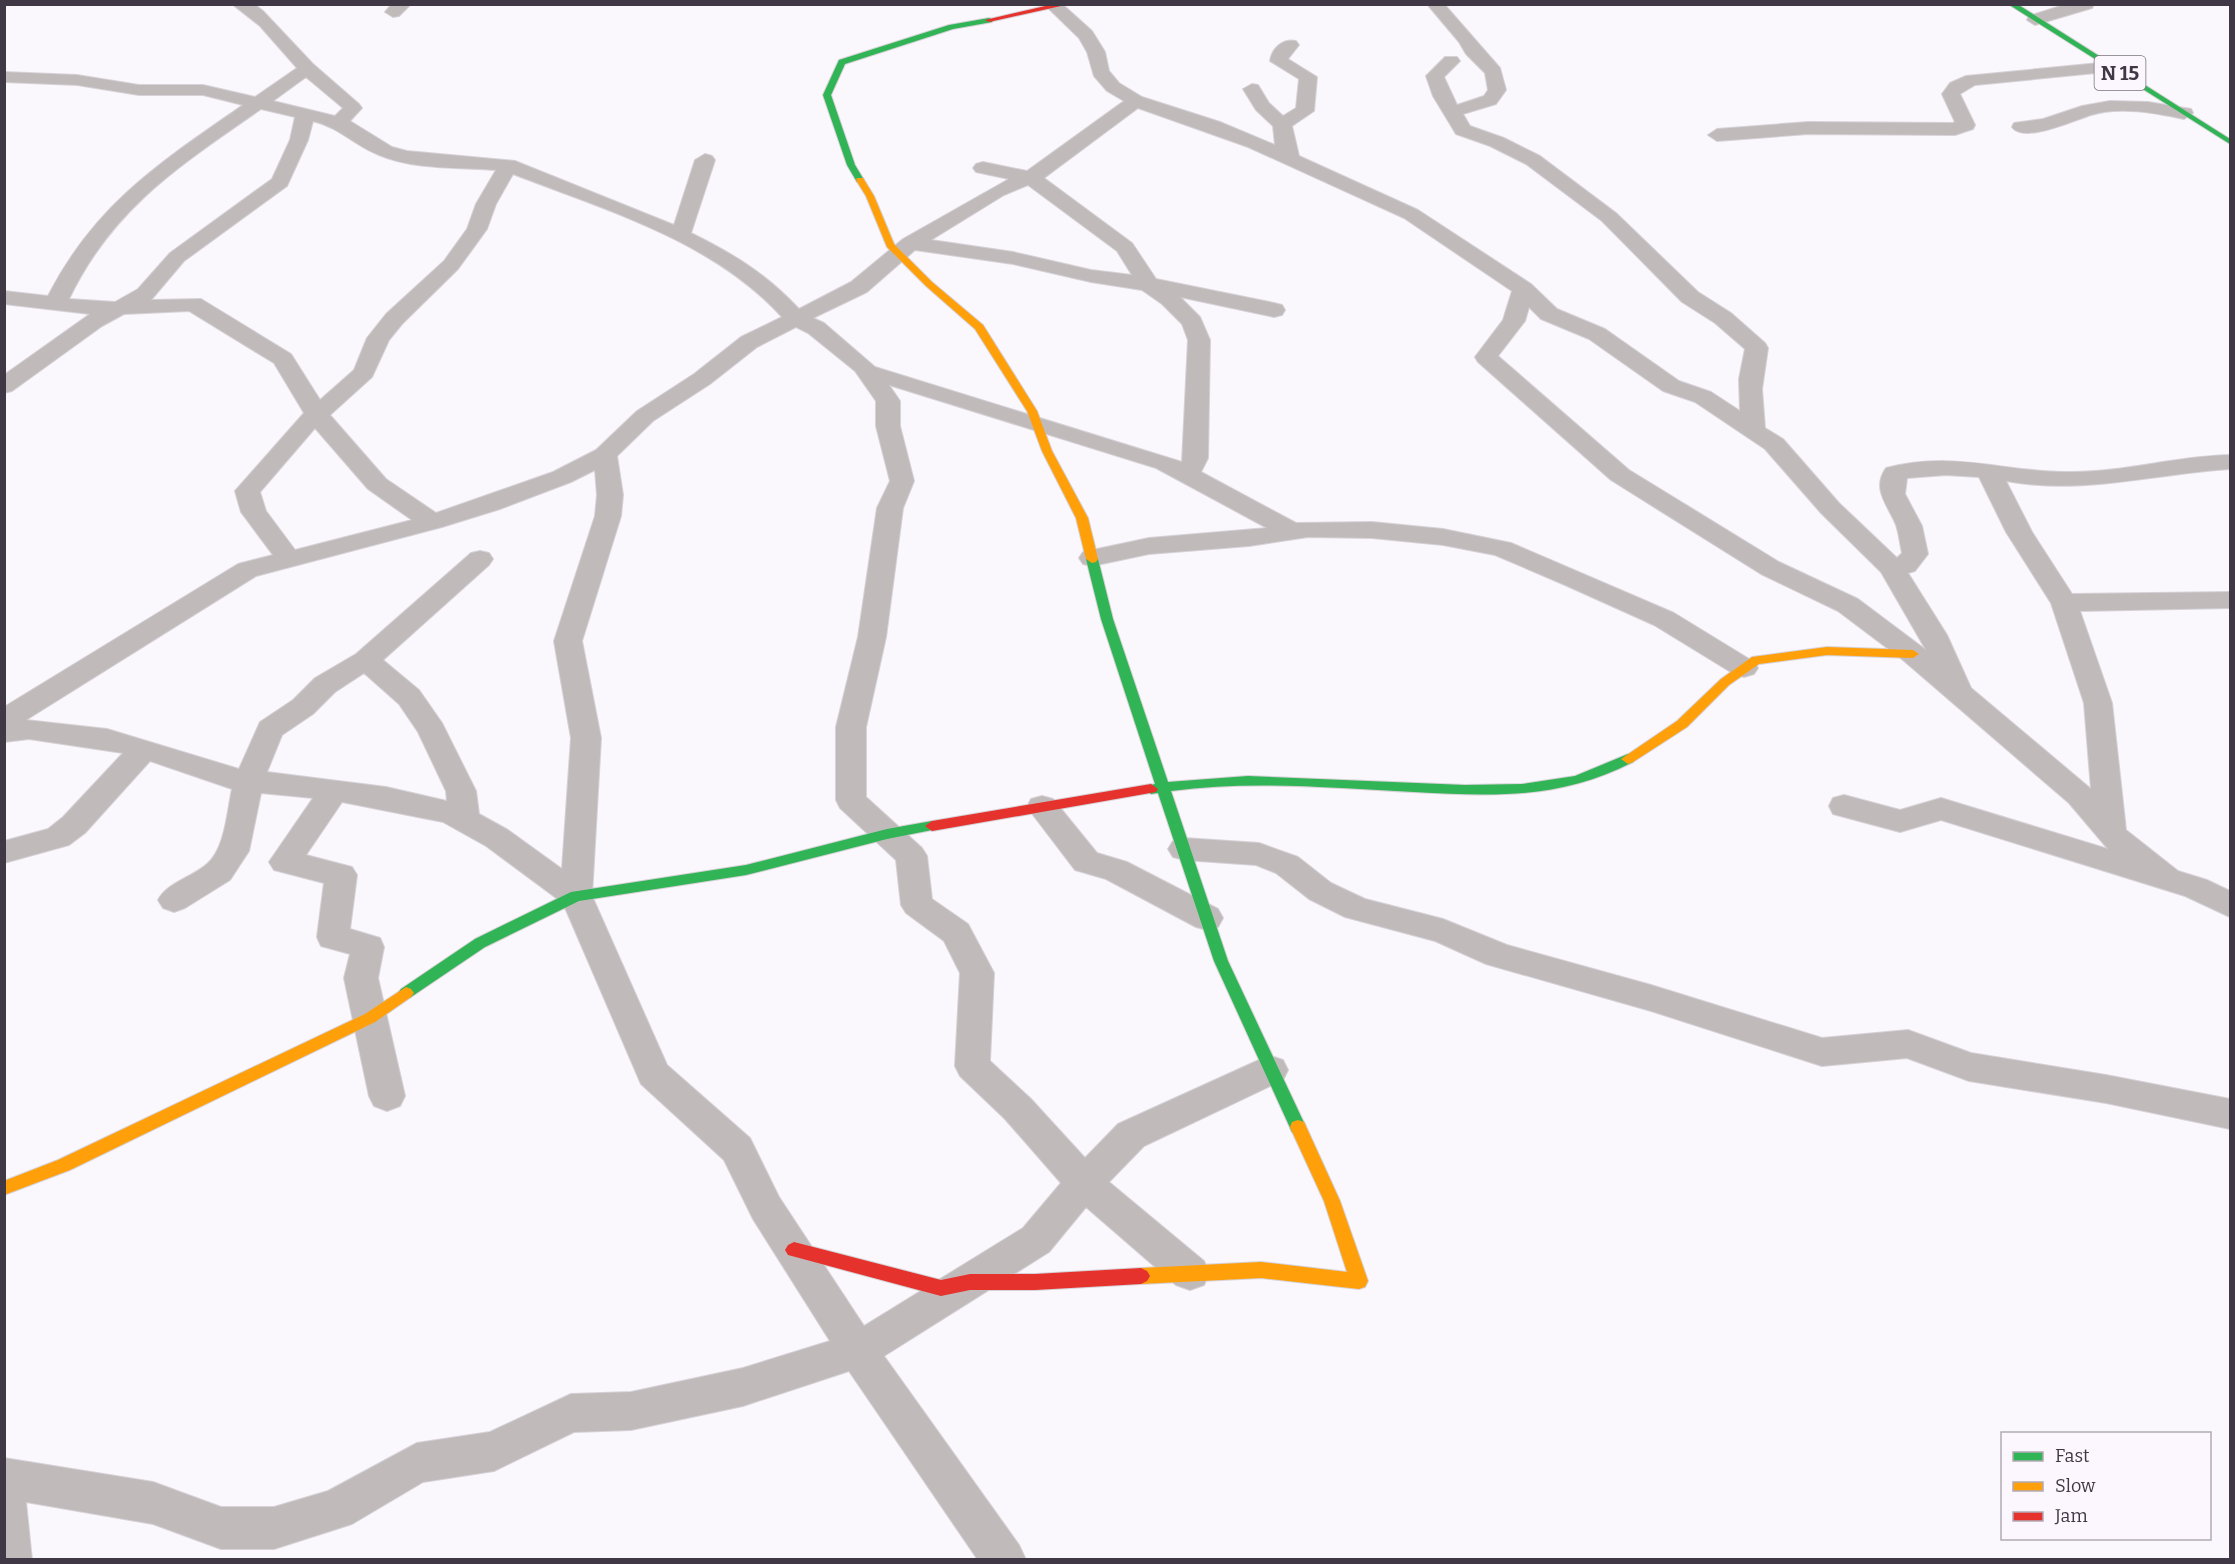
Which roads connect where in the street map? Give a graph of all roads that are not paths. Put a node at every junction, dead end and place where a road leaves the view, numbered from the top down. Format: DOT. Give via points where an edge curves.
graph roads {
  1 [pos="240,4"];
  2 [pos="1435,4"];
  3 [pos="2011,4"];
  4 [pos="2086,4"];
  5 [pos="1058,6"];
  6 [pos="2035,20"];
  7 [pos="1290,45"];
  8 [pos="1451,60"];
  9 [pos="2110,67"];
  10 [pos="308,68"];
  11 [pos="4,76"];
  12 [pos="1252,89"];
  13 [pos="1136,101"];
  14 [pos="257,103"];
  15 [pos="1455,111"];
  16 [pos="2184,113"];
  17 [pos="305,114"];
  18 [pos="339,122"];
  19 [pos="1282,123"];
  20 [pos="2021,127"];
  21 [pos="1717,135"];
  22 [pos="2230,142"];
  23 [pos="705,160"];
  24 [pos="1291,160"];
  25 [pos="508,165"];
  26 [pos="983,168"];
  27 [pos="1030,177"];
  28 [pos="681,234"];
  29 [pos="903,248"];
  30 [pos="1148,284"];
  31 [pos="1522,290"];
  32 [pos="4,297"];
  33 [pos="55,304"];
  34 [pos="122,308"];
  35 [pos="1274,310"];
  36 [pos="795,318"];
  37 [pos="869,372"];
  38 [pos="4,386"];
  39 [pos="317,415"];
  40 [pos="1037,424"];
  41 [pos="1754,431"];
  42 [pos="604,455"];
  43 [pos="2230,462"];
  44 [pos="1989,471"];
  45 [pos="1188,474"];
  46 [pos="433,522"];
  47 [pos="1292,531"];
  48 [pos="1092,558"];
  49 [pos="289,559"];
  50 [pos="480,559"];
  51 [pos="1891,567"];
  52 [pos="2230,600"];
  53 [pos="2064,603"];
  54 [pos="1913,654"];
  55 [pos="366,660"];
  56 [pos="1744,668"];
  57 [pos="1959,693"];
  58 [pos="4,720"];
  59 [pos="4,732"];
  60 [pos="144,749"];
  61 [pos="249,781"];
  62 [pos="1164,786"];
  63 [pos="333,790"];
  64 [pos="1844,806"];
  65 [pos="1042,807"];
  66 [pos="464,819"];
  67 [pos="887,834"];
  68 [pos="2111,835"];
  69 [pos="1184,849"];
  70 [pos="4,852"];
  71 [pos="2166,879"];
  72 [pos="576,896"];
  73 [pos="174,900"];
  74 [pos="2230,905"];
  75 [pos="1207,918"];
  76 [pos="370,1018"];
  77 [pos="1270,1070"];
  78 [pos="387,1096"];
  79 [pos="2230,1114"];
  80 [pos="1084,1183"];
  81 [pos="4,1188"];
  82 [pos="794,1250"];
  83 [pos="1190,1273"];
  84 [pos="970,1282"];
  85 [pos="858,1350"];
  86 [pos="4,1479"];
  87 [pos="4,1488"];
  88 [pos="10,1560"];
  89 [pos="1004,1560"];
  1 -- 10 [label="street" via="262,18"];
  2 -- 15 [label="street" via="1494,72 1497,90 1490,100"];
  3 -- 6 [label="street, N 15"];
  4 -- 6 [label="street"];
  5 -- 13 [label="street" via="1086,35 1096,52 1100,72 1113,87"];
  5 -- 29 [label="street" via="952,27 842,62 827,95 851,165 870,196 890,245"];
  6 -- 9 [label="street, N 15"];
  7 -- 19 [label="street" via="1280,53 1279,60 1308,77 1307,100 1305,111"];
  8 -- 15 [label="street" via="1435,76 1436,88"];
  9 -- 16 [label="street, N 15"];
  9 -- 21 [label="street" via="1972,80 1956,87 1951,94 1966,125 1955,129 1808,128"];
  10 -- 14 [label="street"];
  10 -- 18 [label="street" via="353,108"];
  11 -- 14 [label="street" via="76,80 139,90 203,90"];
  12 -- 19 [label="street" via="1262,106"];
  13 -- 24 [label="street" via="1213,126"];
  13 -- 27 [label="street"];
  14 -- 17 [label="street"];
  14 -- 33 [label="street" via="159,172 122,207 97,233"];
  15 -- 41 [label="street" via="1463,130 1533,160 1609,217 1690,297 1723,318 1757,348 1749,398"];
  16 -- 20 [label="street" via="2156,107 2090,109 2036,127"];
  16 -- 22 [label="street, N 15"];
  17 -- 18 [label="street"];
  17 -- 34 [label="street" via="299,140 280,182 184,251 146,294"];
  18 -- 25 [label="street" via="385,151 406,157"];
  19 -- 24 [label="street"];
  23 -- 28 [label="street"];
  24 -- 31 [label="street" via="1411,214"];
  25 -- 28 [label="street"];
  25 -- 39 [label="street" via="477,229 451,265 394,319 378,338 364,372"];
  26 -- 27 [label="street"];
  27 -- 29 [label="street" via="997,191"];
  27 -- 30 [label="street" via="1125,247"];
  28 -- 36 [label="street" via="734,263 773,294"];
  29 -- 30 [label="street" via="1013,258"];
  29 -- 36 [label="street" via="859,287"];
  29 -- 40 [label="street" via="929,284 979,327"];
  30 -- 35 [label="street"];
  30 -- 45 [label="street" via="1170,299 1192,322 1199,340 1196,458"];
  31 -- 41 [label="street" via="1549,315 1597,334 1671,386 1703,397"];
  31 -- 54 [label="street" via="1514,321 1485,357 1620,475 1770,568 1848,605"];
  32 -- 33 [label="street"];
  33 -- 34 [label="street"];
  34 -- 38 [label="street" via="94,321"];
  34 -- 39 [label="street" via="193,304 283,359"];
  36 -- 37 [label="street" via="816,328"];
  36 -- 42 [label="street" via="749,342 645,416"];
  37 -- 40 [label="street"];
  37 -- 67 [label="street" via="888,401 888,426 902,481 890,508 872,637 851,727 851,800"];
  39 -- 46 [label="street" via="377,484"];
  39 -- 49 [label="street" via="247,490 255,512"];
  40 -- 45 [label="street" via="1165,462"];
  40 -- 48 [label="street" via="1082,518"];
  41 -- 51 [label="street" via="1773,444 1830,508"];
  42 -- 46 [label="street" via="562,477"];
  42 -- 72 [label="street" via="610,495 608,516 568,641 585,738"];
  43 -- 44 [label="street" via="2116,477 2054,480"];
  44 -- 51 [label="street" via="1920,468 1895,473 1892,494 1909,526 1915,554 1906,565"];
  44 -- 53 [label="street" via="2019,532"];
  45 -- 47 [label="street"];
  46 -- 49 [label="street"];
  47 -- 48 [label="street" via="1149,546"];
  47 -- 56 [label="street" via="1372,530 1443,537 1502,549 1664,619"];
  48 -- 62 [label="street" via="1126,678"];
  49 -- 58 [label="street" via="247,570"];
  50 -- 55 [label="street"];
  51 -- 57 [label="street" via="1933,635"];
  52 -- 53 [label="street"];
  53 -- 68 [label="street" via="2098,703"];
  54 -- 56 [label="street" via="1827,651 1755,660"];
  54 -- 57 [label="street"];
  55 -- 61 [label="street" via="325,685 303,708 270,729"];
  55 -- 66 [label="street" via="409,697 432,730 461,791"];
  56 -- 62 [label="street" via="1682,724 1608,771 1567,782 1510,791 1252,781"];
  57 -- 68 [label="street" via="2080,796"];
  59 -- 60 [label="street" via="29,729 96,737"];
  60 -- 61 [label="street" via="231,780"];
  60 -- 70 [label="street" via="74,825 58,837"];
  61 -- 63 [label="street"];
  61 -- 73 [label="street" via="233,851 219,872"];
  62 -- 65 [label="street"];
  62 -- 69 [label="street"];
  63 -- 66 [label="street" via="452,813"];
  63 -- 76 [label="street" via="285,862 341,875 333,937 368,947 361,978"];
  64 -- 71 [label="street" via="1900,821 1941,809"];
  65 -- 67 [label="street"];
  65 -- 75 [label="street" via="1086,862 1116,870"];
  66 -- 72 [label="street" via="497,838"];
  67 -- 72 [label="street" via="746,870"];
  67 -- 80 [label="street" via="911,856 917,905 956,933 977,973 972,1066 1018,1109"];
  68 -- 71 [label="street"];
  69 -- 75 [label="street"];
  69 -- 79 [label="street" via="1259,854 1287,865 1320,891 1356,909 1443,931 1498,955 1822,1052 1908,1044 1969,1067"];
  71 -- 74 [label="street"];
  72 -- 76 [label="street" via="480,943"];
  72 -- 82 [label="street" via="653,1074 737,1149 766,1208"];
  75 -- 77 [label="street" via="1221,961"];
  76 -- 78 [label="street"];
  76 -- 81 [label="street" via="64,1165"];
  77 -- 80 [label="street" via="1131,1135"];
  77 -- 83 [label="street" via="1332,1201 1359,1281 1261,1270"];
  80 -- 83 [label="street"];
  80 -- 84 [label="street" via="1036,1240"];
  82 -- 84 [label="street" via="941,1288"];
  82 -- 85 [label="street"];
  83 -- 84 [label="street"];
  84 -- 85 [label="street"];
  85 -- 86 [label="street" via="743,1388 631,1411 572,1413 494,1451 417,1463 337,1509 274,1528 221,1528 153,1503"];
  85 -- 89 [label="street"];
  87 -- 88 [label="street"];
}
